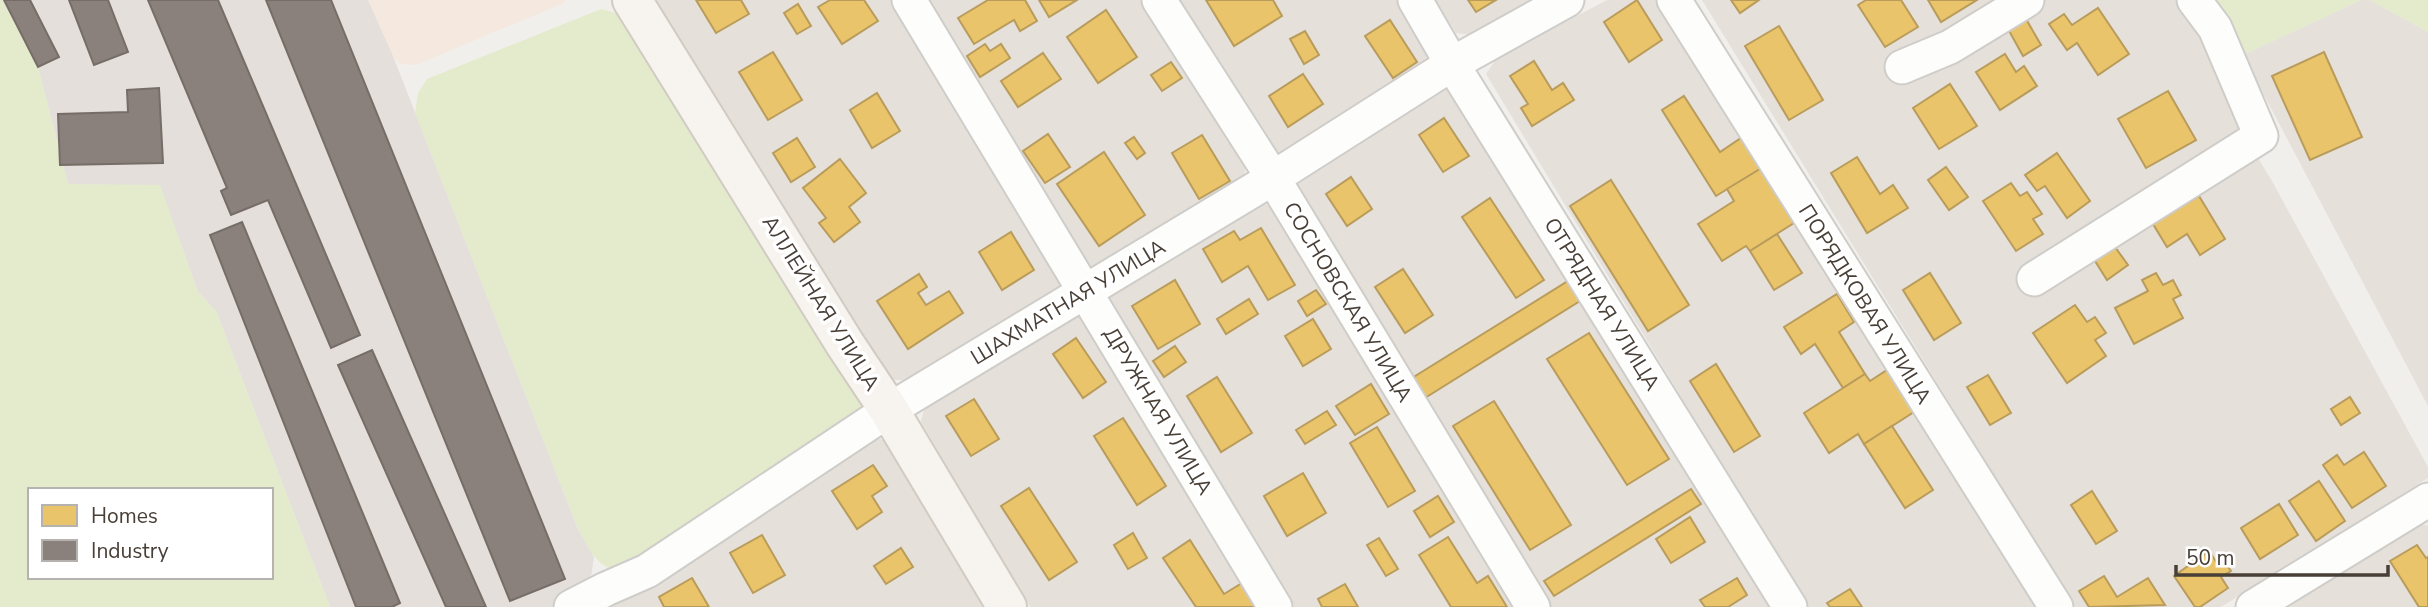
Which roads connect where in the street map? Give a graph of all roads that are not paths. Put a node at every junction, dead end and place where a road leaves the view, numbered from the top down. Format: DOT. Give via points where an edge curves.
graph roads {
  1 [pos="632,0"];
  2 [pos="909,0"];
  3 [pos="1159,0"];
  4 [pos="1415,0"];
  5 [pos="1567,0"];
  6 [pos="1675,0"];
  7 [pos="2027,0"];
  8 [pos="2194,0"];
  9 [pos="1452,64"];
  10 [pos="1902,67"];
  11 [pos="1273,178"];
  12 [pos="2034,279"];
  13 [pos="1086,291"];
  14 [pos="889,410"];
  15 [pos="2428,500"];
  16 [pos="571,607"];
  17 [pos="1007,607"];
  18 [pos="1275,607"];
  19 [pos="1533,607"];
  20 [pos="1790,607"];
  21 [pos="2056,607"];
  22 [pos="2253,607"];
  1 -- 14 [label="street, АЛЛЕЙНАЯ УЛИЦА"];
  2 -- 13 [label="street, ДРУЖНАЯ УЛИЦА"];
  3 -- 11 [label="street, СОСНОВСКАЯ УЛИЦА"];
  4 -- 9 [label="street, ОТРЯДНАЯ УЛИЦА"];
  5 -- 9 [label="street, ШАХМАТНАЯ УЛИЦА"];
  6 -- 21 [label="street, ПОРЯДКОВАЯ УЛИЦА"];
  7 -- 10 [label="street" via="1950,47"];
  8 -- 12 [label="street" via="2215,28 2261,136"];
  9 -- 11 [label="street, ШАХМАТНАЯ УЛИЦА"];
  9 -- 20 [label="street, ОТРЯДНАЯ УЛИЦА"];
  11 -- 13 [label="street, ШАХМАТНАЯ УЛИЦА"];
  11 -- 19 [label="street, СОСНОВСКАЯ УЛИЦА"];
  13 -- 14 [label="street, ШАХМАТНАЯ УЛИЦА"];
  13 -- 18 [label="street, ДРУЖНАЯ УЛИЦА"];
  14 -- 16 [label="street, ШАХМАТНАЯ УЛИЦА" via="647,571"];
  14 -- 17 [label="street, АЛЛЕЙНАЯ УЛИЦА"];
  15 -- 22 [label="street"];
}
